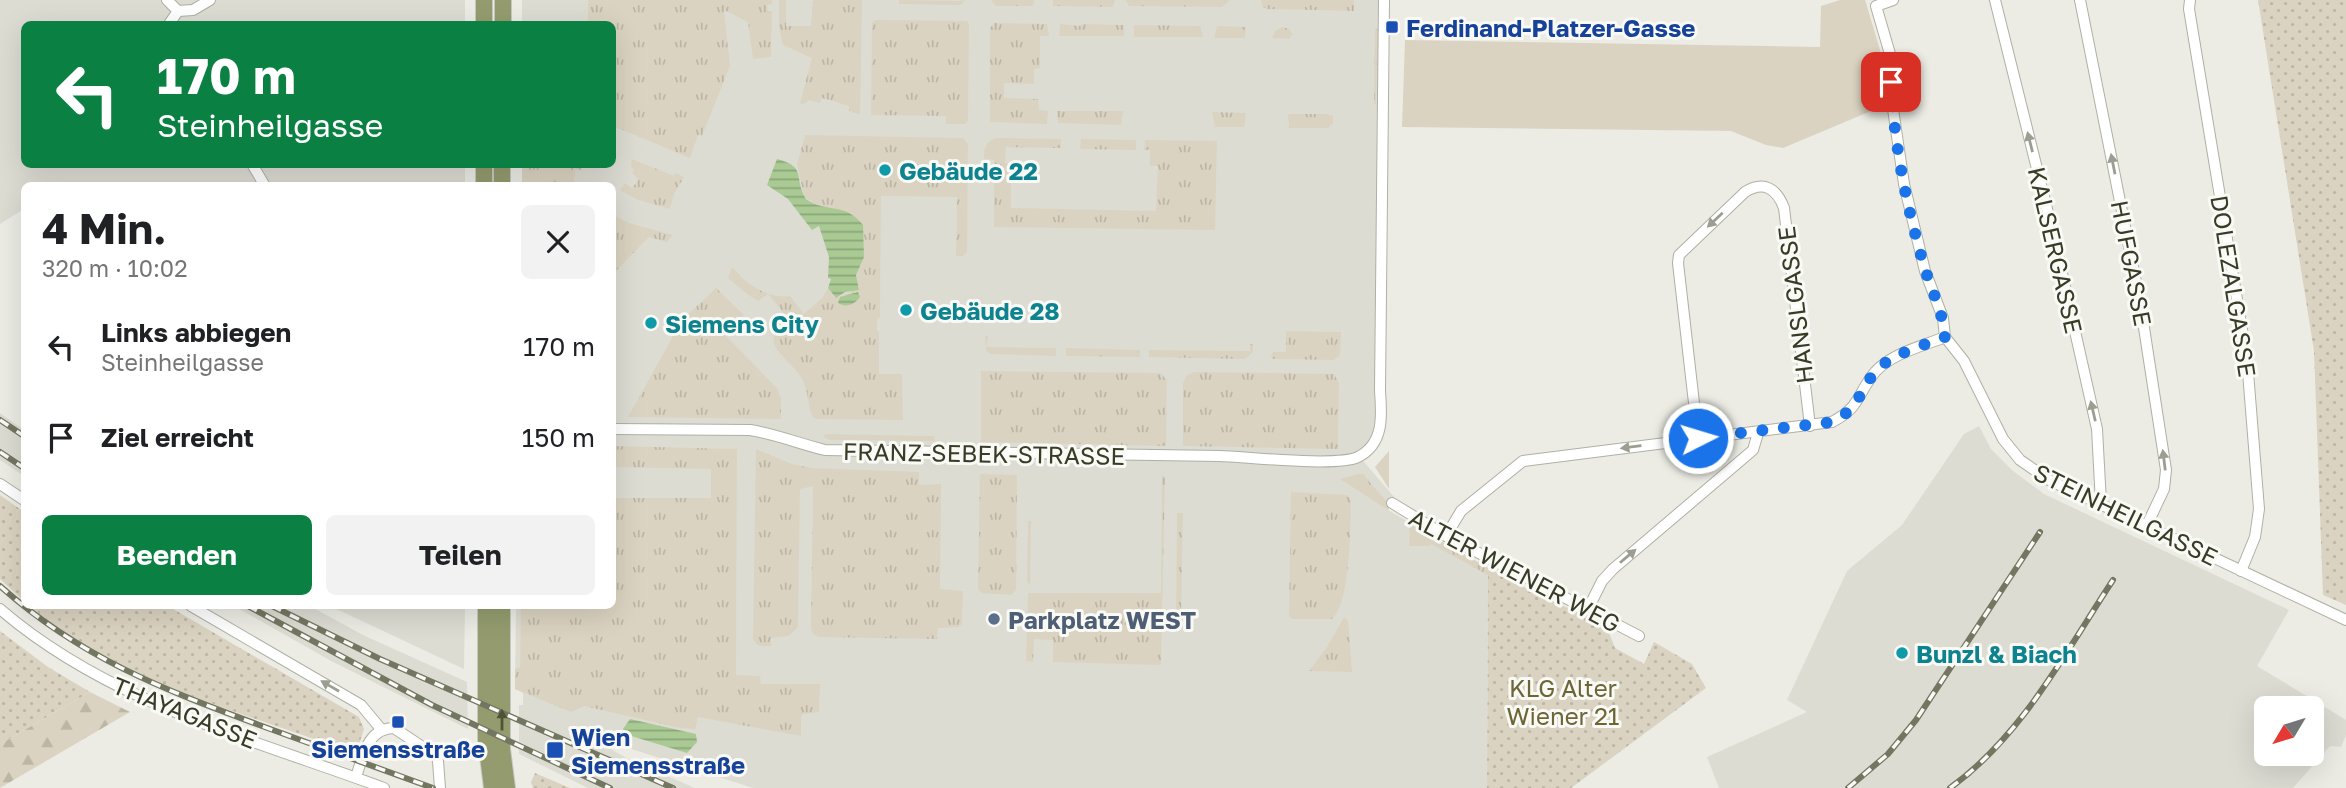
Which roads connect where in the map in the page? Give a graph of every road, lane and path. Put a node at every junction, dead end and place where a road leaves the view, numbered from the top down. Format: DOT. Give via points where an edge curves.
graph roads {
  1 [pos="167,0"];
  2 [pos="210,0"];
  3 [pos="484,0"];
  4 [pos="503,0"];
  5 [pos="1384,0"];
  6 [pos="1893,0"];
  7 [pos="1995,0"];
  8 [pos="2080,0"];
  9 [pos="2190,0"];
  10 [pos="178,10"];
  11 [pos="171,21"];
  12 [pos="484,21"];
  13 [pos="503,21"];
  14 [pos="1945,337"];
  15 [pos="1810,426"];
  16 [pos="616,429"];
  17 [pos="1758,433"];
  18 [pos="1698,438"];
  19 [pos="0,484"];
  20 [pos="21,498"];
  21 [pos="1392,503"];
  22 [pos="2101,503"];
  23 [pos="2147,524"];
  24 [pos="1446,536"];
  25 [pos="2241,571"];
  26 [pos="0,609"];
  27 [pos="196,609"];
  28 [pos="486,609"];
  29 [pos="502,609"];
  30 [pos="1588,610"];
  31 [pos="2346,620"];
  32 [pos="1639,636"];
  33 [pos="381,729"];
  34 [pos="356,777"];
  35 [pos="384,788"];
  36 [pos="440,788"];
  37 [pos="492,788"];
  38 [pos="508,788"];
  1 -- 10 [label="street"];
  2 -- 10 [label="street" via="193,10"];
  3 -- 12 [label="main road"];
  4 -- 13 [label="main road"];
  5 -- 16 [label="street, FRANZ-SEBEK-STRASSE" via="1382,415 1374,443 1359,456 1339,461 825,450 750,430"];
  6 -- 14 [label="street, STEINHEILGASSE" via="1876,6 1890,54 1904,184"];
  22 -- 7 [label="street, KALSERGASSE, one-way" via="2097,429"];
  23 -- 8 [label="street, HUFGASSE, one-way" via="2164,489 2166,470 2140,302"];
  9 -- 25 [label="street, DOLEZALGASSE" via="2247,360 2259,509 2255,537"];
  10 -- 11 [label="street"];
  14 -- 15 [label="street" via="1891,359 1876,371 1847,415"];
  14 -- 22 [label="street, STEINHEILGASSE" via="1964,361 2003,439 2020,460 2049,480"];
  15 -- 17 [label="street"];
  15 -- 18 [label="street, HANSLGASSE, one-way" via="1784,208 1771,188 1754,187 1679,255"];
  17 -- 18 [label="street"];
  30 -- 17 [label="street, one-way" via="1613,569 1754,450"];
  18 -- 24 [label="street, one-way" via="1523,461 1461,511"];
  19 -- 20 [label="street"];
  21 -- 24 [label="street, ALTER WIENER WEG"];
  22 -- 23 [label="street, STEINHEILGASSE"];
  23 -- 25 [label="street, STEINHEILGASSE"];
  24 -- 30 [label="street, ALTER WIENER WEG"];
  25 -- 31 [label="street, STEINHEILGASSE"];
  26 -- 34 [label="street, THAYAGASSE" via="110,684"];
  33 -- 27 [label="street, one-way" via="361,705"];
  28 -- 37 [label="main road" via="486,740"];
  38 -- 29 [label="main road, one-way" via="502,749"];
  30 -- 32 [label="street, ALTER WIENER WEG"];
  33 -- 34 [label="street" via="369,741"];
  33 -- 36 [label="street" via="394,728 431,751 438,761"];
  34 -- 35 [label="street, THAYAGASSE"];
}
